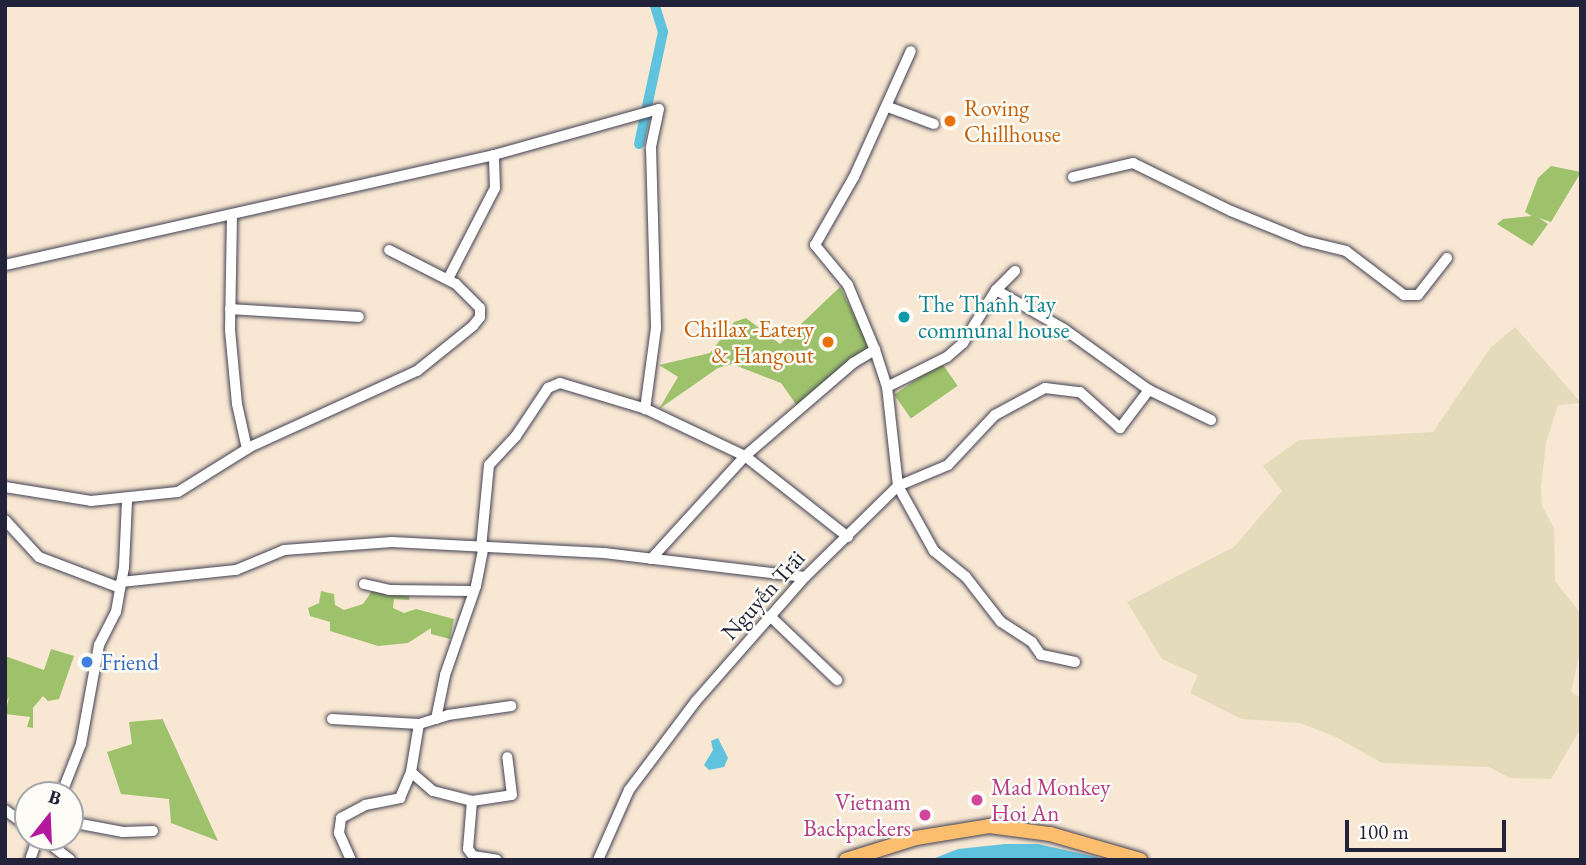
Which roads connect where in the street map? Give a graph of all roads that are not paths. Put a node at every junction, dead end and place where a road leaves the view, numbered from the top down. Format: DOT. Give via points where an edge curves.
graph roads {
  1 [pos="911,51"];
  2 [pos="888,107"];
  3 [pos="934,124"];
  4 [pos="494,155"];
  5 [pos="1073,177"];
  6 [pos="232,215"];
  7 [pos="389,250"];
  8 [pos="1447,258"];
  9 [pos="5,265"];
  10 [pos="1015,271"];
  11 [pos="448,279"];
  12 [pos="996,290"];
  13 [pos="230,309"];
  14 [pos="359,317"];
  15 [pos="875,350"];
  16 [pos="887,387"];
  17 [pos="1149,390"];
  18 [pos="645,409"];
  19 [pos="1211,420"];
  20 [pos="247,449"];
  21 [pos="745,456"];
  22 [pos="898,486"];
  23 [pos="5,487"];
  24 [pos="127,500"];
  25 [pos="5,520"];
  26 [pos="848,537"];
  27 [pos="482,548"];
  28 [pos="651,558"];
  29 [pos="805,577"];
  30 [pos="364,583"];
  31 [pos="121,585"];
  32 [pos="472,591"];
  33 [pos="771,616"];
  34 [pos="1075,662"];
  35 [pos="837,680"];
  36 [pos="511,706"];
  37 [pos="332,719"];
  38 [pos="436,719"];
  39 [pos="419,724"];
  40 [pos="507,757"];
  41 [pos="411,772"];
  42 [pos="66,781"];
  43 [pos="472,801"];
  44 [pos="84,825"];
  45 [pos="153,831"];
  46 [pos="351,860"];
  47 [pos="497,860"];
  48 [pos="598,860"];
  49 [pos="846,860"];
  50 [pos="1140,860"];
  1 -- 2 [label="street"];
  2 -- 3 [label="street"];
  2 -- 15 [label="street" via="815,245 848,285"];
  4 -- 6 [label="street"];
  4 -- 11 [label="street" via="495,188"];
  4 -- 18 [label="street" via="659,110 651,148 656,328"];
  5 -- 8 [label="street" via="1133,163 1231,211 1305,241 1346,251 1404,295 1418,295"];
  6 -- 9 [label="street"];
  6 -- 13 [label="street"];
  7 -- 11 [label="street"];
  10 -- 12 [label="street"];
  11 -- 20 [label="street" via="478,301 480,317 445,350 379,391"];
  12 -- 16 [label="street" via="963,343 947,357"];
  12 -- 17 [label="street" via="1064,329"];
  13 -- 14 [label="street"];
  13 -- 20 [label="street" via="237,404"];
  15 -- 16 [label="street"];
  15 -- 21 [label="street" via="853,363"];
  16 -- 22 [label="street"];
  17 -- 19 [label="street"];
  17 -- 22 [label="street" via="1120,428 1069,388 1030,394 995,415 948,465"];
  18 -- 21 [label="street"];
  18 -- 27 [label="street" via="579,385 560,383 548,388 516,436 489,465"];
  20 -- 24 [label="street" via="191,487"];
  21 -- 26 [label="street"];
  21 -- 28 [label="street"];
  22 -- 26 [label="street, Nguyễn Trãi"];
  22 -- 34 [label="street" via="934,551 966,577 1001,622 1032,642 1041,655"];
  23 -- 24 [label="street" via="58,499"];
  24 -- 31 [label="street"];
  25 -- 31 [label="street" via="39,557"];
  26 -- 29 [label="street, Nguyễn Trãi"];
  27 -- 28 [label="street"];
  27 -- 31 [label="street" via="392,542 284,550 236,570"];
  27 -- 32 [label="street"];
  28 -- 29 [label="street"];
  29 -- 33 [label="street, Nguyễn Trãi"];
  30 -- 32 [label="street" via="389,590"];
  31 -- 42 [label="street" via="116,612 99,645 81,744"];
  32 -- 38 [label="street"];
  33 -- 35 [label="street"];
  33 -- 48 [label="street, Nguyễn Trãi" via="696,701 629,790"];
  36 -- 38 [label="street"];
  37 -- 39 [label="street"];
  38 -- 39 [label="street"];
  39 -- 41 [label="street"];
  40 -- 43 [label="street" via="512,795"];
  41 -- 43 [label="street" via="433,791"];
  41 -- 46 [label="street" via="400,798 365,805 341,818 339,833"];
  43 -- 47 [label="street" via="468,849 473,856"];
  44 -- 45 [label="street" via="123,832"];
  49 -- 50 [label="main road" via="916,838 989,826 1050,834"];
}
